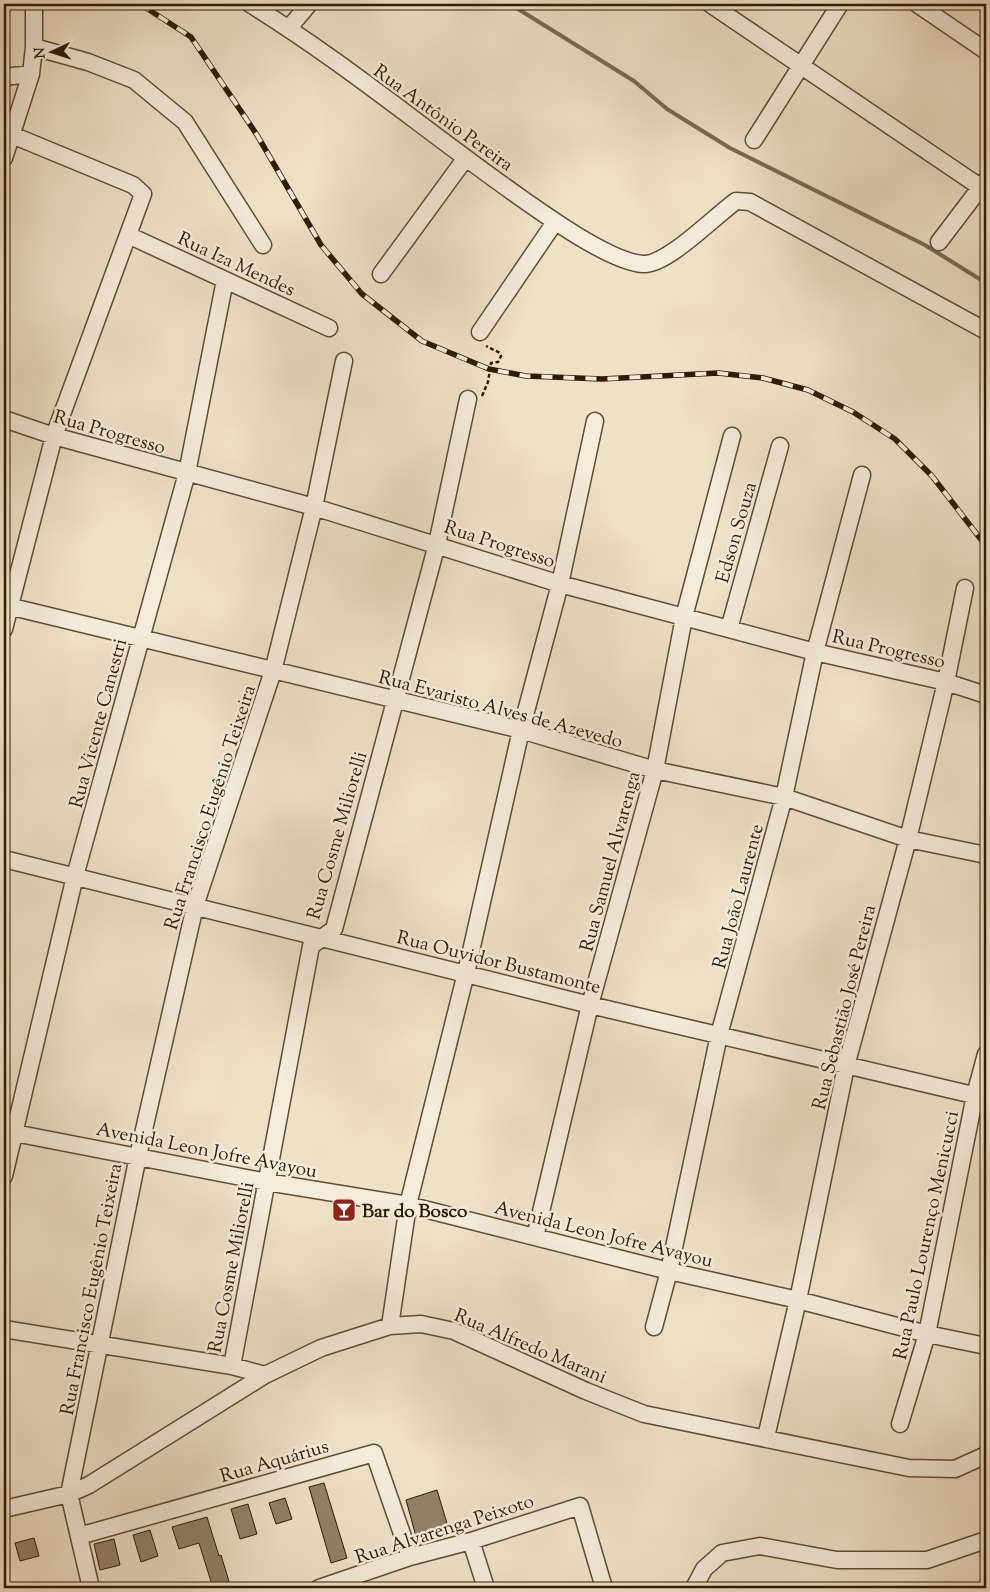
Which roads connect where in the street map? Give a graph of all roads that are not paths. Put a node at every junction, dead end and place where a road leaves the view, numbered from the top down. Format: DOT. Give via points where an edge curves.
graph roads {
  1 [pos="34,4"];
  2 [pos="250,4"];
  3 [pos="309,4"];
  4 [pos="710,4"];
  5 [pos="840,4"];
  6 [pos="917,4"];
  7 [pos="289,28"];
  8 [pos="34,47"];
  9 [pos="986,51"];
  10 [pos="801,66"];
  11 [pos="31,74"];
  12 [pos="4,77"];
  13 [pos="12,135"];
  14 [pos="754,140"];
  15 [pos="4,158"];
  16 [pos="465,159"];
  17 [pos="985,186"];
  18 [pos="555,222"];
  19 [pos="128,235"];
  20 [pos="939,242"];
  21 [pos="263,245"];
  22 [pos="381,274"];
  23 [pos="225,280"];
  24 [pos="329,328"];
  25 [pos="986,331"];
  26 [pos="480,332"];
  27 [pos="344,361"];
  28 [pos="467,406"];
  29 [pos="4,419"];
  30 [pos="595,421"];
  31 [pos="54,436"];
  32 [pos="732,436"];
  33 [pos="780,446"];
  34 [pos="187,473"];
  35 [pos="862,475"];
  36 [pos="314,507"];
  37 [pos="437,544"];
  38 [pos="560,584"];
  39 [pos="965,588"];
  40 [pos="7,605"];
  41 [pos="684,617"];
  42 [pos="4,629"];
  43 [pos="729,629"];
  44 [pos="141,639"];
  45 [pos="815,652"];
  46 [pos="273,671"];
  47 [pos="946,682"];
  48 [pos="986,694"];
  49 [pos="394,701"];
  50 [pos="521,730"];
  51 [pos="655,770"];
  52 [pos="784,797"];
  53 [pos="908,839"];
  54 [pos="986,855"];
  55 [pos="4,859"];
  56 [pos="75,876"];
  57 [pos="195,906"];
  58 [pos="321,938"];
  59 [pos="466,973"];
  60 [pos="590,1005"];
  61 [pos="719,1035"];
  62 [pos="986,1054"];
  63 [pos="846,1066"];
  64 [pos="981,1096"];
  65 [pos="8,1132"];
  66 [pos="138,1156"];
  67 [pos="4,1176"];
  68 [pos="267,1182"];
  69 [pos="408,1205"];
  70 [pos="535,1237"];
  71 [pos="669,1271"];
  72 [pos="798,1300"];
  73 [pos="390,1326"];
  74 [pos="654,1327"];
  75 [pos="4,1329"];
  76 [pos="928,1334"];
  77 [pos="100,1343"];
  78 [pos="986,1346"];
  79 [pos="232,1366"];
  80 [pos="265,1375"];
  81 [pos="900,1424"];
  82 [pos="766,1437"];
  83 [pos="986,1455"];
  84 [pos="69,1494"];
  85 [pos="4,1510"];
  86 [pos="79,1536"];
  87 [pos="986,1540"];
  88 [pos="471,1541"];
  89 [pos="410,1557"];
  90 [pos="342,1585"];
  91 [pos="91,1588"];
  92 [pos="319,1588"];
  93 [pos="486,1588"];
  94 [pos="604,1588"];
  95 [pos="694,1588"];
  1 -- 8 [label="street"];
  2 -- 7 [label="street, Rua Antônio Pereira"];
  3 -- 7 [label="street"];
  4 -- 10 [label="street"];
  5 -- 10 [label="street"];
  6 -- 9 [label="street"];
  7 -- 16 [label="street, Rua Antônio Pereira"];
  8 -- 11 [label="street"];
  8 -- 21 [label="street" via="88,62 134,80 185,122"];
  10 -- 14 [label="street"];
  10 -- 17 [label="street"];
  11 -- 12 [label="street"];
  11 -- 13 [label="street"];
  13 -- 15 [label="street"];
  13 -- 19 [label="street" via="132,185 143,194"];
  16 -- 18 [label="street, Rua Antônio Pereira"];
  16 -- 22 [label="street"];
  17 -- 20 [label="street"];
  18 -- 25 [label="street, Rua Antônio Pereira" via="617,256 644,265 664,258 736,201 750,202"];
  18 -- 26 [label="street"];
  19 -- 23 [label="street, Rua Iza Mendes"];
  19 -- 31 [label="street"];
  23 -- 24 [label="street, Rua Iza Mendes"];
  23 -- 34 [label="street, Rua Vicente Canestri"];
  27 -- 36 [label="street, Rua Francisco Eugênio Teixeira"];
  28 -- 37 [label="street, Rua Cosme Miliorelli"];
  29 -- 31 [label="street, Rua Progresso"];
  30 -- 38 [label="street"];
  31 -- 34 [label="street, Rua Progresso"];
  31 -- 40 [label="street"];
  32 -- 41 [label="street, Rua Samuel Alvarenga"];
  33 -- 43 [label="street, Edson Souza"];
  34 -- 36 [label="street, Rua Progresso"];
  34 -- 44 [label="street, Rua Vicente Canestri"];
  35 -- 45 [label="street, Rua João Laurente"];
  36 -- 37 [label="street, Rua Progresso"];
  36 -- 46 [label="street, Rua Francisco Eugênio Teixeira"];
  37 -- 38 [label="street, Rua Progresso"];
  37 -- 49 [label="street, Rua Cosme Miliorelli"];
  38 -- 41 [label="street, Rua Progresso"];
  38 -- 50 [label="street"];
  39 -- 47 [label="street, Rua Sebastião José Pereira"];
  40 -- 42 [label="street"];
  40 -- 44 [label="street, Rua Evaristo Alves de Azevedo"];
  41 -- 43 [label="street, Rua Progresso"];
  41 -- 51 [label="street, Rua Samuel Alvarenga"];
  43 -- 45 [label="street, Rua Progresso"];
  44 -- 46 [label="street, Rua Evaristo Alves de Azevedo"];
  44 -- 56 [label="street, Rua Vicente Canestri"];
  45 -- 47 [label="street, Rua Progresso"];
  45 -- 52 [label="street, Rua João Laurente"];
  46 -- 49 [label="street, Rua Evaristo Alves de Azevedo"];
  46 -- 57 [label="street, Rua Francisco Eugênio Teixeira"];
  47 -- 48 [label="street, Rua Progresso"];
  47 -- 53 [label="street, Rua Sebastião José Pereira"];
  49 -- 50 [label="street, Rua Evaristo Alves de Azevedo"];
  49 -- 58 [label="street, Rua Cosme Miliorelli" via="334,929"];
  50 -- 51 [label="street, Rua Evaristo Alves de Azevedo"];
  50 -- 59 [label="street"];
  51 -- 52 [label="street, Rua Evaristo Alves de Azevedo"];
  51 -- 60 [label="street, Rua Samuel Alvarenga"];
  52 -- 53 [label="street, Rua Evaristo Alves de Azevedo"];
  52 -- 61 [label="street, Rua João Laurente"];
  53 -- 54 [label="street, Rua Evaristo Alves de Azevedo"];
  53 -- 63 [label="street, Rua Sebastião José Pereira"];
  55 -- 56 [label="street, Rua Ouvidor Bustamonte"];
  56 -- 57 [label="street, Rua Ouvidor Bustamonte"];
  56 -- 65 [label="street, Rua Vicente Canestri"];
  57 -- 58 [label="street, Rua Ouvidor Bustamonte"];
  57 -- 66 [label="street, Rua Francisco Eugênio Teixeira"];
  58 -- 59 [label="street, Rua Ouvidor Bustamonte"];
  58 -- 68 [label="street, Rua Cosme Miliorelli" via="311,946"];
  59 -- 60 [label="street, Rua Ouvidor Bustamonte"];
  59 -- 69 [label="street"];
  60 -- 61 [label="street, Rua Ouvidor Bustamonte"];
  60 -- 70 [label="street, Rua Samuel Alvarenga"];
  61 -- 63 [label="street, Rua Ouvidor Bustamonte"];
  61 -- 71 [label="street, Rua João Laurente"];
  62 -- 64 [label="street, Rua Paulo Lourenço Menicucci"];
  63 -- 64 [label="street, Rua Ouvidor Bustamonte"];
  63 -- 72 [label="street, Rua Sebastião José Pereira"];
  64 -- 76 [label="street, Rua Paulo Lourenço Menicucci"];
  65 -- 66 [label="street, Avenida Leon Jofre Avayou"];
  65 -- 67 [label="street, Rua Vicente Canestri"];
  66 -- 68 [label="street, Avenida Leon Jofre Avayou"];
  66 -- 77 [label="street, Rua Francisco Eugênio Teixeira"];
  68 -- 69 [label="street, Avenida Leon Jofre Avayou"];
  68 -- 79 [label="street, Rua Cosme Miliorelli"];
  69 -- 70 [label="street, Avenida Leon Jofre Avayou"];
  69 -- 73 [label="street"];
  70 -- 71 [label="street, Avenida Leon Jofre Avayou"];
  71 -- 72 [label="street, Avenida Leon Jofre Avayou"];
  71 -- 74 [label="street, Rua João Laurente"];
  72 -- 76 [label="street, Avenida Leon Jofre Avayou"];
  72 -- 82 [label="street, Rua Sebastião José Pereira"];
  73 -- 80 [label="street, Rua Alfredo Marani" via="321,1348"];
  73 -- 82 [label="street, Rua Alfredo Marani" via="421,1324 454,1331 644,1414"];
  75 -- 77 [label="street"];
  76 -- 78 [label="street, Avenida Leon Jofre Avayou"];
  76 -- 81 [label="street, Rua Paulo Lourenço Menicucci"];
  77 -- 79 [label="street"];
  77 -- 84 [label="street, Rua Francisco Eugênio Teixeira"];
  79 -- 80 [label="street"];
  80 -- 84 [label="street, Rua Alfredo Marani" via="89,1485"];
  82 -- 83 [label="street, Rua Alfredo Marani" via="909,1468 955,1469"];
  84 -- 85 [label="street, Rua Alfredo Marani"];
  84 -- 86 [label="street, Rua Francisco Eugênio Teixeira"];
  86 -- 89 [label="street, Rua Aquárius" via="374,1453"];
  86 -- 91 [label="street, Rua Francisco Eugênio Teixeira"];
  87 -- 95 [label="street" via="927,1560 837,1560 760,1546 722,1553 704,1569"];
  88 -- 89 [label="street, Rua Alvarenga Peixoto"];
  88 -- 93 [label="street"];
  88 -- 94 [label="street, Rua Alvarenga Peixoto" via="580,1506"];
  89 -- 90 [label="street, Rua Alvarenga Peixoto"];
  90 -- 92 [label="street, Rua Alvarenga Peixoto"];
}
